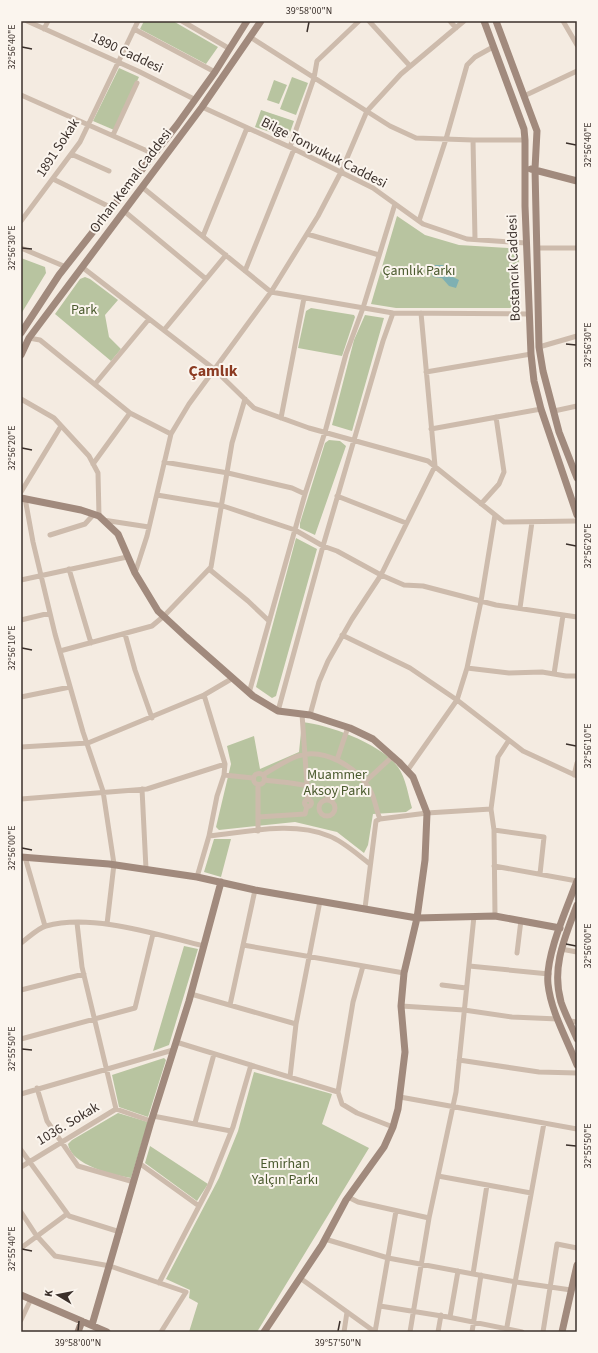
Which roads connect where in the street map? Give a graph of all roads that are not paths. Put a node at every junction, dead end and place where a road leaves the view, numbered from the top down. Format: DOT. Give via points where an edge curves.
graph roads {
  1 [pos="27,21"];
  2 [pos="48,21"];
  3 [pos="138,21"];
  4 [pos="182,21"];
  5 [pos="247,21"];
  6 [pos="261,21"];
  7 [pos="359,21"];
  8 [pos="369,21"];
  9 [pos="450,21"];
  10 [pos="464,21"];
  11 [pos="484,21"];
  12 [pos="496,21"];
  13 [pos="563,21"];
  14 [pos="456,28"];
  15 [pos="44,29"];
  16 [pos="134,29"];
  17 [pos="250,38"];
  18 [pos="577,45"];
  19 [pos="493,47"];
  20 [pos="230,49"];
  21 [pos="118,62"];
  22 [pos="410,66"];
  23 [pos="577,71"];
  24 [pos="215,72"];
  25 [pos="314,78"];
  26 [pos="137,83"];
  27 [pos="21,95"];
  28 [pos="524,96"];
  29 [pos="194,99"];
  30 [pos="202,107"];
  31 [pos="367,111"];
  32 [pos="89,123"];
  33 [pos="247,128"];
  34 [pos="113,135"];
  35 [pos="446,139"];
  36 [pos="473,140"];
  37 [pos="525,140"];
  38 [pos="292,148"];
  39 [pos="71,154"];
  40 [pos="154,154"];
  41 [pos="525,168"];
  42 [pos="535,169"];
  43 [pos="109,170"];
  44 [pos="341,172"];
  45 [pos="53,180"];
  46 [pos="577,181"];
  47 [pos="142,187"];
  48 [pos="395,204"];
  49 [pos="112,208"];
  50 [pos="124,211"];
  51 [pos="21,221"];
  52 [pos="419,221"];
  53 [pos="307,234"];
  54 [pos="202,236"];
  55 [pos="474,239"];
  56 [pos="526,243"];
  57 [pos="21,248"];
  58 [pos="537,248"];
  59 [pos="577,248"];
  60 [pos="226,255"];
  61 [pos="379,255"];
  62 [pos="66,267"];
  63 [pos="82,267"];
  64 [pos="245,271"];
  65 [pos="206,279"];
  66 [pos="271,292"];
  67 [pos="304,298"];
  68 [pos="363,308"];
  69 [pos="393,313"];
  70 [pos="421,313"];
  71 [pos="529,314"];
  72 [pos="149,319"];
  73 [pos="164,330"];
  74 [pos="21,334"];
  75 [pos="577,336"];
  76 [pos="29,338"];
  77 [pos="540,347"];
  78 [pos="531,354"];
  79 [pos="21,355"];
  80 [pos="214,369"];
  81 [pos="426,372"];
  82 [pos="95,384"];
  83 [pos="21,399"];
  84 [pos="244,399"];
  85 [pos="577,406"];
  86 [pos="541,409"];
  87 [pos="554,411"];
  88 [pos="130,413"];
  89 [pos="496,417"];
  90 [pos="281,418"];
  91 [pos="61,426"];
  92 [pos="432,429"];
  93 [pos="325,432"];
  94 [pos="170,434"];
  95 [pos="353,440"];
  96 [pos="574,460"];
  97 [pos="164,462"];
  98 [pos="93,464"];
  99 [pos="435,466"];
  100 [pos="228,473"];
  101 [pos="577,478"];
  102 [pos="305,494"];
  103 [pos="157,495"];
  104 [pos="22,496"];
  105 [pos="337,496"];
  106 [pos="481,504"];
  107 [pos="223,506"];
  108 [pos="495,515"];
  109 [pos="577,515"];
  110 [pos="99,516"];
  111 [pos="577,521"];
  112 [pos="532,522"];
  113 [pos="406,523"];
  114 [pos="149,527"];
  115 [pos="295,530"];
  116 [pos="50,534"];
  117 [pos="323,546"];
  118 [pos="127,557"];
  119 [pos="69,569"];
  120 [pos="209,569"];
  121 [pos="135,573"];
  122 [pos="41,575"];
  123 [pos="380,575"];
  124 [pos="21,580"];
  125 [pos="481,601"];
  126 [pos="520,608"];
  127 [pos="50,613"];
  128 [pos="563,615"];
  129 [pos="164,616"];
  130 [pos="577,617"];
  131 [pos="21,620"];
  132 [pos="268,621"];
  133 [pos="125,634"];
  134 [pos="342,635"];
  135 [pos="91,643"];
  136 [pos="60,651"];
  137 [pos="467,668"];
  138 [pos="554,674"];
  139 [pos="577,676"];
  140 [pos="233,678"];
  141 [pos="70,686"];
  142 [pos="249,693"];
  143 [pos="204,695"];
  144 [pos="21,697"];
  145 [pos="457,700"];
  146 [pos="278,711"];
  147 [pos="302,714"];
  148 [pos="310,715"];
  149 [pos="152,718"];
  150 [pos="348,727"];
  151 [pos="509,740"];
  152 [pos="88,743"];
  153 [pos="21,747"];
  154 [pos="305,755"];
  155 [pos="393,756"];
  156 [pos="337,760"];
  157 [pos="577,763"];
  158 [pos="225,764"];
  159 [pos="408,771"];
  160 [pos="224,775"];
  161 [pos="575,775"];
  162 [pos="254,778"];
  163 [pos="263,778"];
  164 [pos="365,782"];
  165 [pos="258,785"];
  166 [pos="306,786"];
  167 [pos="142,789"];
  168 [pos="103,791"];
  169 [pos="21,799"];
  170 [pos="332,801"];
  171 [pos="491,809"];
  172 [pos="427,813"];
  173 [pos="258,817"];
  174 [pos="380,819"];
  175 [pos="494,830"];
  176 [pos="258,831"];
  177 [pos="209,836"];
  178 [pos="23,857"];
  179 [pos="114,864"];
  180 [pos="370,864"];
  181 [pos="494,866"];
  182 [pos="146,869"];
  183 [pos="540,874"];
  184 [pos="197,877"];
  185 [pos="577,881"];
  186 [pos="221,882"];
  187 [pos="255,890"];
  188 [pos="320,901"];
  189 [pos="577,905"];
  190 [pos="365,908"];
  191 [pos="474,916"];
  192 [pos="495,916"];
  193 [pos="416,918"];
  194 [pos="521,920"];
  195 [pos="77,923"];
  196 [pos="108,924"];
  197 [pos="44,926"];
  198 [pos="560,928"];
  199 [pos="153,934"];
  200 [pos="21,943"];
  201 [pos="243,945"];
  202 [pos="204,946"];
  203 [pos="561,949"];
  204 [pos="577,952"];
  205 [pos="516,953"];
  206 [pos="310,957"];
  207 [pos="363,966"];
  208 [pos="468,966"];
  209 [pos="404,973"];
  210 [pos="84,974"];
  211 [pos="549,974"];
  212 [pos="442,985"];
  213 [pos="466,988"];
  214 [pos="21,990"];
  215 [pos="191,994"];
  216 [pos="230,1005"];
  217 [pos="402,1006"];
  218 [pos="464,1010"];
  219 [pos="95,1019"];
  220 [pos="558,1019"];
  221 [pos="573,1021"];
  222 [pos="296,1024"];
  223 [pos="21,1037"];
  224 [pos="577,1039"];
  225 [pos="176,1042"];
  226 [pos="173,1050"];
  227 [pos="214,1054"];
  228 [pos="459,1060"];
  229 [pos="251,1065"];
  230 [pos="577,1065"];
  231 [pos="107,1070"];
  232 [pos="577,1073"];
  233 [pos="290,1077"];
  234 [pos="37,1088"];
  235 [pos="338,1092"];
  236 [pos="21,1094"];
  237 [pos="400,1097"];
  238 [pos="453,1106"];
  239 [pos="116,1109"];
  240 [pos="152,1118"];
  241 [pos="195,1123"];
  242 [pos="544,1123"];
  243 [pos="393,1127"];
  244 [pos="577,1129"];
  245 [pos="232,1131"];
  246 [pos="60,1142"];
  247 [pos="21,1150"];
  248 [pos="29,1162"];
  249 [pos="139,1163"];
  250 [pos="21,1167"];
  251 [pos="438,1176"];
  252 [pos="134,1182"];
  253 [pos="487,1185"];
  254 [pos="531,1193"];
  255 [pos="348,1197"];
  256 [pos="199,1206"];
  257 [pos="396,1211"];
  258 [pos="21,1212"];
  259 [pos="67,1214"];
  260 [pos="429,1218"];
  261 [pos="120,1232"];
  262 [pos="36,1235"];
  263 [pos="325,1239"];
  264 [pos="21,1248"];
  265 [pos="577,1248"];
  266 [pos="388,1258"];
  267 [pos="421,1264"];
  268 [pos="110,1266"];
  269 [pos="577,1267"];
  270 [pos="458,1271"];
  271 [pos="473,1274"];
  272 [pos="481,1275"];
  273 [pos="300,1278"];
  274 [pos="516,1282"];
  275 [pos="159,1283"];
  276 [pos="551,1287"];
  277 [pos="571,1290"];
  278 [pos="21,1294"];
  279 [pos="30,1299"];
  280 [pos="380,1306"];
  281 [pos="413,1311"];
  282 [pos="347,1312"];
  283 [pos="441,1316"];
  284 [pos="450,1317"];
  285 [pos="21,1320"];
  286 [pos="82,1321"];
  287 [pos="474,1322"];
  288 [pos="92,1326"];
  289 [pos="506,1330"];
  290 [pos="78,1332"];
  291 [pos="107,1332"];
  292 [pos="161,1332"];
  293 [pos="264,1332"];
  294 [pos="344,1332"];
  295 [pos="375,1332"];
  296 [pos="410,1332"];
  297 [pos="438,1332"];
  298 [pos="472,1332"];
  299 [pos="522,1332"];
  300 [pos="543,1332"];
  301 [pos="562,1332"];
  1 -- 15 [label="street, 1890 Caddesi"];
  2 -- 15 [label="street"];
  3 -- 16 [label="street, 1891 Sokak"];
  4 -- 20 [label="street"];
  5 -- 20 [label="street, Orhan Kemal Caddesi"];
  6 -- 17 [label="street, Orhan Kemal Caddesi"];
  7 -- 25 [label="street" via="317,61"];
  8 -- 22 [label="street"];
  9 -- 14 [label="street"];
  10 -- 14 [label="street"];
  11 -- 19 [label="street, Bostancık Caddesi"];
  12 -- 28 [label="street, Bostancık Caddesi"];
  13 -- 18 [label="street"];
  14 -- 22 [label="street"];
  15 -- 21 [label="street, 1890 Caddesi"];
  16 -- 21 [label="street, 1891 Sokak"];
  16 -- 24 [label="street"];
  17 -- 25 [label="street"];
  17 -- 30 [label="street, Orhan Kemal Caddesi"];
  19 -- 35 [label="street" via="466,65"];
  19 -- 37 [label="street, Bostancık Caddesi" via="524,129"];
  20 -- 24 [label="street, Orhan Kemal Caddesi"];
  21 -- 29 [label="street, 1890 Caddesi"];
  21 -- 32 [label="street, 1891 Sokak"];
  22 -- 31 [label="street"];
  23 -- 28 [label="street"];
  24 -- 29 [label="street, Orhan Kemal Caddesi"];
  25 -- 31 [label="street"];
  25 -- 38 [label="street"];
  26 -- 34 [label="street"];
  27 -- 32 [label="street"];
  28 -- 42 [label="street, Bostancık Caddesi" via="537,131"];
  29 -- 30 [label="street"];
  29 -- 40 [label="street, Orhan Kemal Caddesi"];
  30 -- 33 [label="street, Bilge Tonyukuk Caddesi"];
  30 -- 47 [label="street, Orhan Kemal Caddesi"];
  31 -- 35 [label="street" via="390,126 416,138"];
  31 -- 44 [label="street"];
  32 -- 34 [label="street"];
  32 -- 39 [label="street, 1891 Sokak"];
  33 -- 38 [label="street, Bilge Tonyukuk Caddesi"];
  33 -- 54 [label="street"];
  34 -- 40 [label="street"];
  35 -- 36 [label="street"];
  35 -- 52 [label="street"];
  36 -- 37 [label="street"];
  36 -- 55 [label="street"];
  37 -- 41 [label="street, Bostancık Caddesi"];
  38 -- 44 [label="street, Bilge Tonyukuk Caddesi"];
  38 -- 64 [label="street"];
  39 -- 43 [label="street"];
  39 -- 45 [label="street, 1891 Sokak"];
  40 -- 49 [label="street, Orhan Kemal Caddesi"];
  41 -- 42 [label="street"];
  41 -- 56 [label="street, Bostancık Caddesi"];
  42 -- 46 [label="street"];
  42 -- 58 [label="street, Bostancık Caddesi"];
  44 -- 48 [label="street, Bilge Tonyukuk Caddesi" via="373,188"];
  44 -- 53 [label="street"];
  45 -- 49 [label="street"];
  45 -- 51 [label="street, 1891 Sokak"];
  47 -- 50 [label="street, Orhan Kemal Caddesi"];
  47 -- 54 [label="street"];
  48 -- 52 [label="street, Bilge Tonyukuk Caddesi"];
  48 -- 61 [label="street"];
  49 -- 62 [label="street, Orhan Kemal Caddesi"];
  50 -- 63 [label="street, Orhan Kemal Caddesi"];
  50 -- 65 [label="street"];
  52 -- 55 [label="street, Bilge Tonyukuk Caddesi" via="467,239"];
  53 -- 61 [label="street"];
  53 -- 66 [label="street"];
  54 -- 60 [label="street"];
  55 -- 56 [label="street, Bilge Tonyukuk Caddesi"];
  56 -- 71 [label="street, Bostancık Caddesi"];
  57 -- 62 [label="street"];
  58 -- 59 [label="street"];
  58 -- 77 [label="street, Bostancık Caddesi"];
  60 -- 64 [label="street"];
  60 -- 65 [label="street"];
  61 -- 68 [label="street"];
  62 -- 74 [label="street, Orhan Kemal Caddesi"];
  63 -- 72 [label="street"];
  63 -- 76 [label="street, Orhan Kemal Caddesi"];
  64 -- 66 [label="street"];
  65 -- 73 [label="street"];
  66 -- 67 [label="street"];
  66 -- 80 [label="street"];
  67 -- 68 [label="street"];
  67 -- 90 [label="street"];
  68 -- 69 [label="street"];
  68 -- 93 [label="street" via="346,354"];
  69 -- 70 [label="street"];
  69 -- 95 [label="street"];
  70 -- 71 [label="street"];
  70 -- 81 [label="street"];
  71 -- 78 [label="street, Bostancık Caddesi"];
  72 -- 73 [label="street"];
  72 -- 82 [label="street"];
  73 -- 80 [label="street"];
  74 -- 76 [label="street"];
  75 -- 77 [label="street"];
  76 -- 79 [label="street, Orhan Kemal Caddesi"];
  76 -- 82 [label="street" via="40,340"];
  77 -- 87 [label="street, Bostancık Caddesi" via="543,371"];
  78 -- 81 [label="street"];
  78 -- 86 [label="street, Bostancık Caddesi"];
  80 -- 84 [label="street"];
  80 -- 94 [label="street"];
  81 -- 92 [label="street"];
  82 -- 88 [label="street"];
  83 -- 91 [label="street" via="54,418"];
  84 -- 90 [label="street" via="254,408"];
  84 -- 100 [label="street" via="232,443"];
  85 -- 87 [label="street"];
  86 -- 89 [label="street"];
  86 -- 109 [label="street, Bostancık Caddesi"];
  87 -- 96 [label="street, Bostancık Caddesi" via="559,432"];
  88 -- 94 [label="street"];
  88 -- 98 [label="street"];
  89 -- 92 [label="street"];
  89 -- 106 [label="street" via="504,472 498,484"];
  90 -- 93 [label="street"];
  91 -- 98 [label="street" via="89,456"];
  91 -- 104 [label="street"];
  92 -- 99 [label="street"];
  93 -- 95 [label="street"];
  93 -- 102 [label="street"];
  94 -- 97 [label="street"];
  95 -- 99 [label="street" via="428,460"];
  95 -- 105 [label="street"];
  96 -- 101 [label="street, Bostancık Caddesi"];
  97 -- 100 [label="street"];
  97 -- 103 [label="street"];
  98 -- 110 [label="street" via="98,473"];
  99 -- 106 [label="street"];
  99 -- 113 [label="street"];
  100 -- 102 [label="street" via="292,488"];
  100 -- 107 [label="street"];
  102 -- 115 [label="street"];
  103 -- 107 [label="street"];
  103 -- 114 [label="street"];
  104 -- 110 [label="street"];
  104 -- 122 [label="street"];
  105 -- 113 [label="street"];
  105 -- 117 [label="street"];
  106 -- 108 [label="street"];
  107 -- 115 [label="street"];
  107 -- 120 [label="street"];
  108 -- 112 [label="street" via="504,522"];
  108 -- 125 [label="street"];
  110 -- 114 [label="street"];
  110 -- 116 [label="street" via="85,524"];
  110 -- 118 [label="street" via="118,534"];
  111 -- 112 [label="street"];
  112 -- 126 [label="street"];
  113 -- 123 [label="street"];
  114 -- 121 [label="street"];
  115 -- 117 [label="street"];
  115 -- 132 [label="street"];
  117 -- 123 [label="street" via="338,551"];
  117 -- 146 [label="street"];
  118 -- 119 [label="street"];
  118 -- 121 [label="street"];
  119 -- 122 [label="street"];
  119 -- 135 [label="street"];
  120 -- 129 [label="street"];
  120 -- 132 [label="street" via="248,600"];
  121 -- 129 [label="street" via="158,611"];
  122 -- 124 [label="street"];
  122 -- 127 [label="street"];
  123 -- 125 [label="street" via="404,585 423,586"];
  123 -- 134 [label="street"];
  125 -- 126 [label="street"];
  125 -- 137 [label="street"];
  126 -- 128 [label="street"];
  127 -- 131 [label="street"];
  127 -- 136 [label="street"];
  128 -- 130 [label="street"];
  128 -- 138 [label="street"];
  129 -- 133 [label="street" via="152,626"];
  129 -- 140 [label="street"];
  132 -- 142 [label="street"];
  133 -- 135 [label="street"];
  133 -- 149 [label="street"];
  134 -- 145 [label="street" via="410,668"];
  134 -- 148 [label="street" via="319,682"];
  135 -- 136 [label="street"];
  136 -- 141 [label="street"];
  137 -- 138 [label="street" via="509,673"];
  137 -- 145 [label="street"];
  138 -- 139 [label="street"];
  140 -- 142 [label="street"];
  140 -- 143 [label="street"];
  141 -- 144 [label="street"];
  141 -- 152 [label="street"];
  142 -- 146 [label="street"];
  143 -- 149 [label="street"];
  143 -- 158 [label="street"];
  145 -- 151 [label="street"];
  145 -- 159 [label="street"];
  146 -- 147 [label="street"];
  147 -- 148 [label="street"];
  147 -- 154 [label="street"];
  148 -- 150 [label="street"];
  149 -- 152 [label="street"];
  150 -- 155 [label="street" via="373,739"];
  150 -- 156 [label="street"];
  151 -- 161 [label="street" via="523,751"];
  151 -- 171 [label="street" via="498,757"];
  152 -- 153 [label="street"];
  152 -- 168 [label="street"];
  154 -- 156 [label="street" via="322,755"];
  154 -- 163 [label="street" via="297,756"];
  154 -- 166 [label="street"];
  155 -- 159 [label="street"];
  155 -- 164 [label="street"];
  156 -- 164 [label="street"];
  157 -- 161 [label="street"];
  158 -- 160 [label="street"];
  158 -- 167 [label="street"];
  159 -- 172 [label="street" via="420,790"];
  160 -- 162 [label="street"];
  160 -- 177 [label="street"];
  162 -- 163 [label="street" via="257,774"];
  162 -- 165 [label="street"];
  163 -- 165 [label="street" via="262,783"];
  163 -- 166 [label="street"];
  164 -- 174 [label="street" via="371,791"];
  165 -- 173 [label="street"];
  166 -- 170 [label="street" via="317,789"];
  166 -- 173 [label="street" via="308,799 312,803 307,806 305,814"];
  167 -- 168 [label="street"];
  167 -- 182 [label="street"];
  168 -- 169 [label="street"];
  168 -- 179 [label="street"];
  171 -- 172 [label="street"];
  171 -- 175 [label="street"];
  172 -- 174 [label="street"];
  172 -- 193 [label="street" via="425,860"];
  173 -- 176 [label="street"];
  174 -- 180 [label="street" via="376,821"];
  175 -- 181 [label="street"];
  175 -- 183 [label="street" via="544,837"];
  176 -- 177 [label="street"];
  176 -- 180 [label="street" via="306,829 330,836"];
  177 -- 184 [label="street"];
  178 -- 179 [label="street"];
  178 -- 197 [label="street"];
  179 -- 182 [label="street"];
  179 -- 196 [label="street"];
  180 -- 190 [label="street"];
  181 -- 183 [label="street"];
  181 -- 192 [label="street"];
  182 -- 184 [label="street"];
  183 -- 185 [label="street"];
  184 -- 186 [label="street"];
  185 -- 198 [label="street"];
  186 -- 187 [label="street"];
  186 -- 202 [label="street"];
  187 -- 188 [label="street"];
  187 -- 201 [label="street"];
  188 -- 190 [label="street"];
  188 -- 206 [label="street"];
  189 -- 203 [label="street"];
  190 -- 193 [label="street"];
  191 -- 192 [label="street"];
  191 -- 193 [label="street"];
  191 -- 208 [label="street"];
  192 -- 194 [label="street"];
  193 -- 209 [label="street"];
  194 -- 198 [label="street"];
  194 -- 205 [label="street"];
  195 -- 196 [label="street"];
  195 -- 197 [label="street"];
  195 -- 210 [label="street"];
  196 -- 199 [label="street"];
  197 -- 200 [label="street"];
  198 -- 211 [label="street"];
  199 -- 202 [label="street"];
  199 -- 219 [label="street" via="135,1008"];
  201 -- 206 [label="street"];
  201 -- 216 [label="street"];
  202 -- 215 [label="street"];
  203 -- 204 [label="street"];
  203 -- 221 [label="street" via="556,976 561,1002"];
  206 -- 207 [label="street"];
  206 -- 222 [label="street"];
  207 -- 209 [label="street"];
  207 -- 235 [label="street" via="353,1002"];
  208 -- 211 [label="street"];
  208 -- 213 [label="street"];
  209 -- 217 [label="street"];
  210 -- 214 [label="street"];
  210 -- 219 [label="street"];
  211 -- 220 [label="street" via="551,1000"];
  212 -- 213 [label="street"];
  213 -- 218 [label="street"];
  215 -- 216 [label="street"];
  215 -- 225 [label="street"];
  216 -- 222 [label="street"];
  217 -- 218 [label="street"];
  217 -- 237 [label="street" via="405,1052"];
  218 -- 220 [label="street" via="512,1017"];
  218 -- 228 [label="street"];
  219 -- 223 [label="street"];
  219 -- 231 [label="street"];
  220 -- 230 [label="street"];
  221 -- 224 [label="street"];
  222 -- 233 [label="street"];
  225 -- 226 [label="street"];
  225 -- 227 [label="street"];
  226 -- 231 [label="street"];
  226 -- 240 [label="street"];
  227 -- 229 [label="street"];
  227 -- 241 [label="street"];
  228 -- 232 [label="street" via="539,1072"];
  228 -- 238 [label="street"];
  229 -- 233 [label="street"];
  229 -- 245 [label="street"];
  231 -- 234 [label="street"];
  231 -- 239 [label="street"];
  233 -- 235 [label="street"];
  234 -- 236 [label="street"];
  234 -- 246 [label="street" via="47,1121"];
  235 -- 243 [label="street" via="342,1104 357,1113"];
  237 -- 238 [label="street"];
  237 -- 243 [label="street"];
  238 -- 242 [label="street"];
  238 -- 251 [label="street"];
  239 -- 240 [label="street, 1036. Sokak"];
  239 -- 246 [label="street, 1036. Sokak"];
  240 -- 241 [label="street, 1036. Sokak"];
  240 -- 249 [label="street"];
  241 -- 245 [label="street, 1036. Sokak"];
  242 -- 244 [label="street"];
  242 -- 254 [label="street"];
  243 -- 255 [label="street" via="384,1147"];
  245 -- 256 [label="street"];
  246 -- 248 [label="street, 1036. Sokak"];
  246 -- 252 [label="street" via="78,1166"];
  247 -- 248 [label="street"];
  248 -- 250 [label="street, 1036. Sokak"];
  248 -- 259 [label="street"];
  249 -- 252 [label="street"];
  249 -- 256 [label="street"];
  251 -- 253 [label="street"];
  251 -- 260 [label="street"];
  252 -- 261 [label="street"];
  253 -- 254 [label="street"];
  253 -- 271 [label="street"];
  254 -- 274 [label="street"];
  255 -- 257 [label="street"];
  255 -- 263 [label="street"];
  256 -- 275 [label="street"];
  257 -- 260 [label="street"];
  257 -- 266 [label="street"];
  258 -- 262 [label="street"];
  259 -- 261 [label="street"];
  259 -- 262 [label="street"];
  260 -- 267 [label="street"];
  261 -- 268 [label="street"];
  262 -- 264 [label="street"];
  262 -- 268 [label="street" via="55,1256"];
  263 -- 266 [label="street"];
  263 -- 273 [label="street"];
  265 -- 276 [label="street" via="557,1244"];
  266 -- 267 [label="street"];
  266 -- 280 [label="street"];
  267 -- 270 [label="street"];
  267 -- 281 [label="street"];
  268 -- 275 [label="street"];
  268 -- 288 [label="street"];
  269 -- 277 [label="street"];
  270 -- 271 [label="street"];
  270 -- 284 [label="street"];
  271 -- 272 [label="street"];
  272 -- 274 [label="street"];
  272 -- 287 [label="street"];
  273 -- 282 [label="street"];
  273 -- 293 [label="street"];
  274 -- 276 [label="street"];
  274 -- 289 [label="street"];
  275 -- 292 [label="street" via="186,1292"];
  276 -- 277 [label="street"];
  276 -- 300 [label="street"];
  277 -- 301 [label="street"];
  278 -- 279 [label="street"];
  279 -- 285 [label="street"];
  279 -- 286 [label="street"];
  280 -- 281 [label="street"];
  280 -- 295 [label="street"];
  281 -- 283 [label="street"];
  281 -- 296 [label="street"];
  282 -- 294 [label="street"];
  282 -- 295 [label="street"];
  283 -- 284 [label="street"];
  283 -- 297 [label="street"];
  284 -- 287 [label="street"];
  286 -- 288 [label="street"];
  286 -- 290 [label="street"];
  287 -- 289 [label="street"];
  287 -- 298 [label="street"];
  288 -- 291 [label="street"];
  289 -- 299 [label="street"];
}
